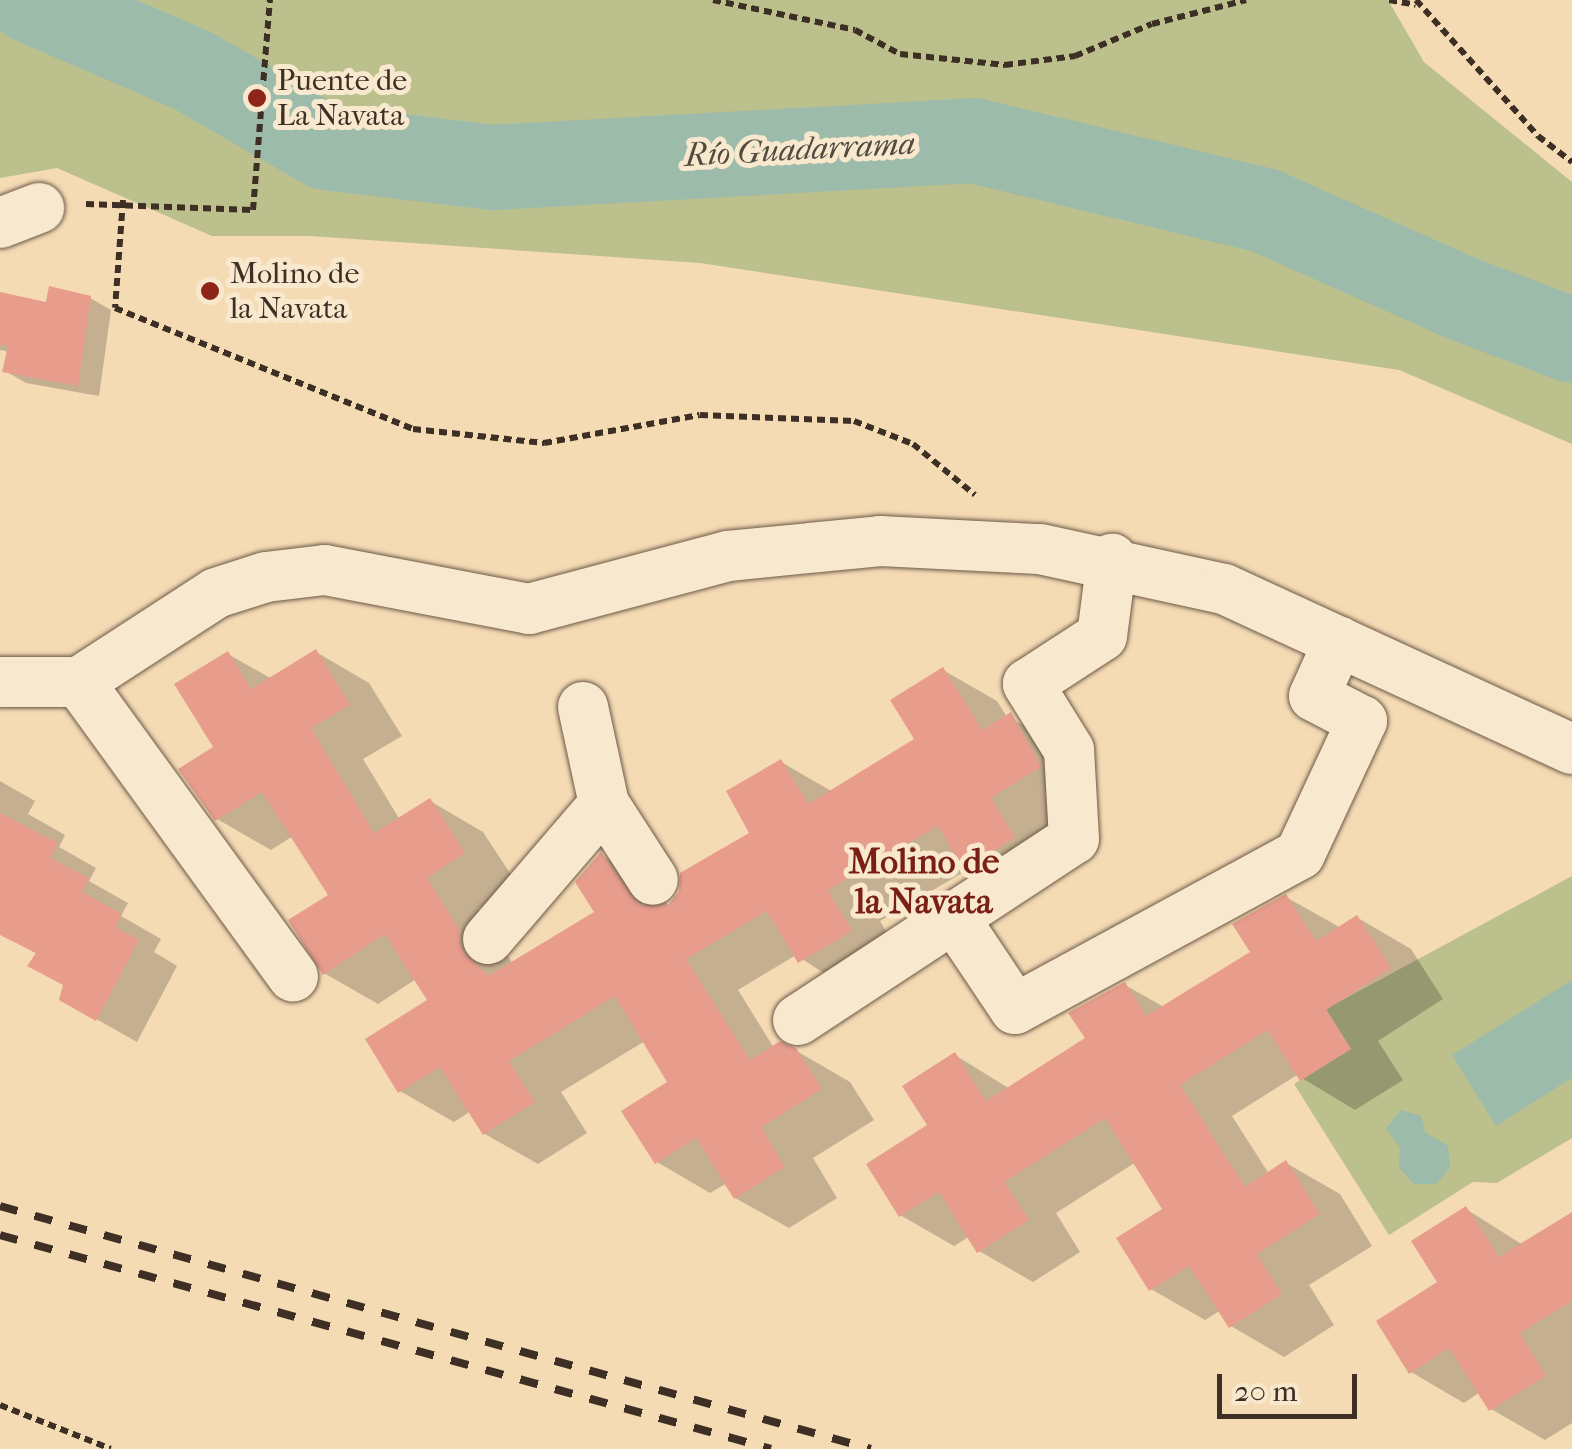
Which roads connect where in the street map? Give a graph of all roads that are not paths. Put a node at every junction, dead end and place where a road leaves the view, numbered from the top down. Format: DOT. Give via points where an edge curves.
graph roads {
  1 [pos="1112,559"];
  2 [pos="1339,641"];
  3 [pos="0,682"];
  4 [pos="80,682"];
  5 [pos="584,707"];
  6 [pos="1572,749"];
  7 [pos="604,804"];
  8 [pos="653,880"];
  9 [pos="956,921"];
  10 [pos="488,939"];
  11 [pos="292,977"];
  12 [pos="798,1020"];
  1 -- 2 [label="street" via="1224,588"];
  1 -- 4 [label="street" via="880,540 728,556 529,609 325,570 216,592"];
  1 -- 9 [label="street" via="1102,636 1028,684 1069,750 1074,839"];
  2 -- 6 [label="street"];
  2 -- 9 [label="street" via="1314,696 1362,721 1300,854 1015,1010"];
  3 -- 4 [label="street"];
  4 -- 11 [label="street"];
  5 -- 7 [label="street"];
  7 -- 8 [label="street"];
  7 -- 10 [label="street"];
  9 -- 12 [label="street"];
}
